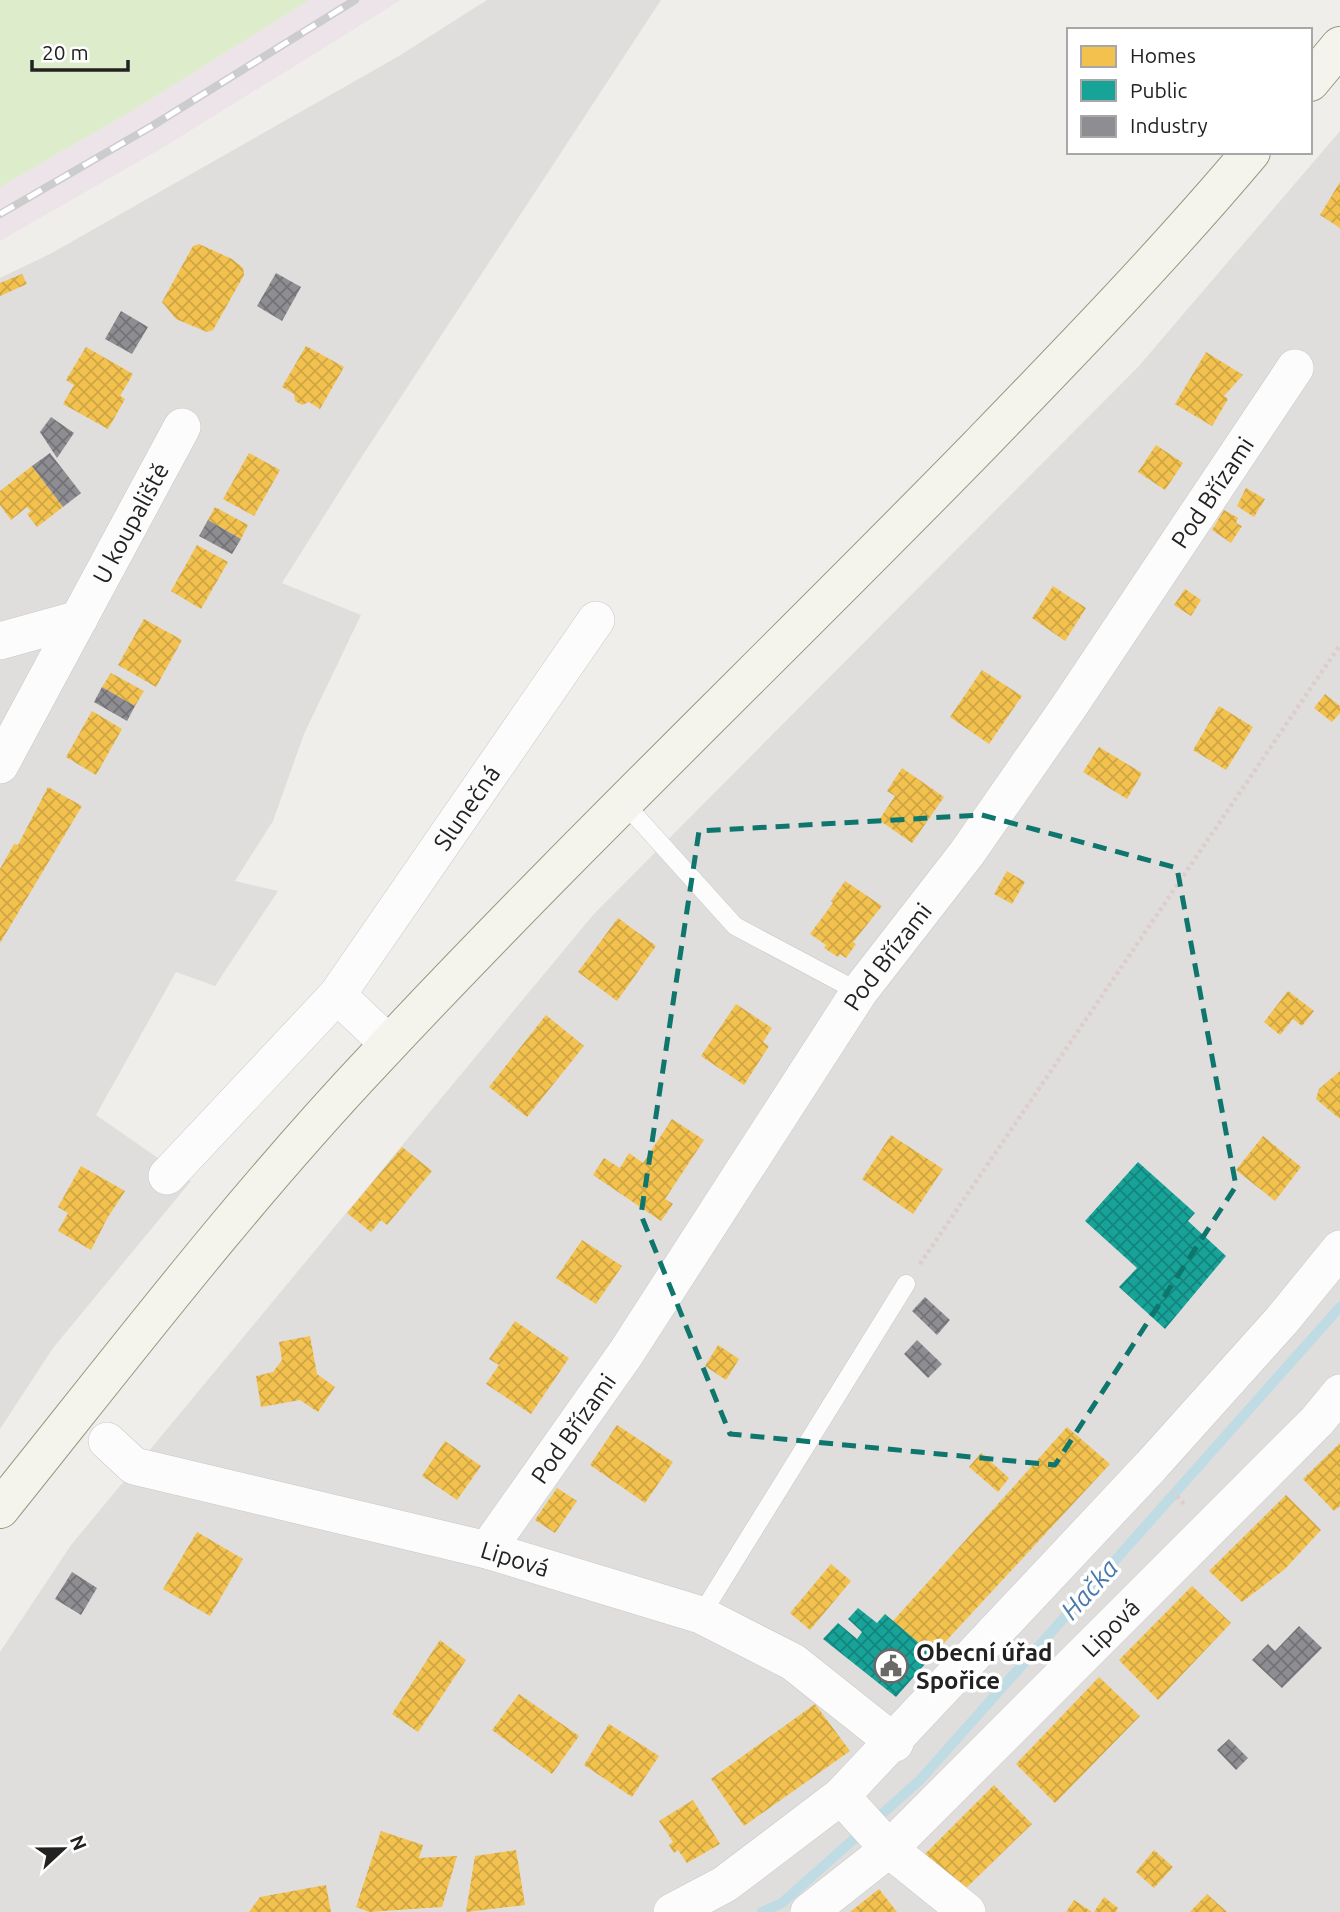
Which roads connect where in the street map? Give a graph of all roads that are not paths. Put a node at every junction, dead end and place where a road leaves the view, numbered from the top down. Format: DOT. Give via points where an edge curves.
graph roads {
  1 [pos="1340,46"];
  2 [pos="1312,80"];
  3 [pos="1249,154"];
  4 [pos="1296,368"];
  5 [pos="182,427"];
  6 [pos="79,619"];
  7 [pos="596,620"];
  8 [pos="0,641"];
  9 [pos="0,765"];
  10 [pos="624,803"];
  11 [pos="859,992"];
  12 [pos="337,995"];
  13 [pos="389,1044"];
  14 [pos="167,1176"];
  15 [pos="1340,1249"];
  16 [pos="906,1284"];
  17 [pos="1340,1392"];
  18 [pos="107,1441"];
  19 [pos="0,1509"];
  20 [pos="487,1550"];
  21 [pos="701,1615"];
  22 [pos="894,1742"];
  23 [pos="847,1802"];
  24 [pos="882,1842"];
  25 [pos="672,1912"];
  26 [pos="809,1912"];
  27 [pos="967,1912"];
  1 -- 2 [label="street"];
  3 -- 10 [label="street" via="1112,308 845,584"];
  4 -- 11 [label="street, Pod Břízami" via="983,830"];
  5 -- 6 [label="street, U koupaliště"];
  6 -- 8 [label="street"];
  6 -- 9 [label="street, U koupaliště"];
  7 -- 12 [label="street, Slunečná"];
  10 -- 11 [label="lane" via="735,926"];
  10 -- 13 [label="street"];
  11 -- 20 [label="street, Pod Břízami" via="625,1353"];
  12 -- 13 [label="street"];
  12 -- 14 [label="street, Slunečná"];
  13 -- 19 [label="street" via="222,1229"];
  15 -- 22 [label="street" via="1151,1466"];
  16 -- 21 [label="lane"];
  17 -- 24 [label="street, Lipová" via="1208,1530"];
  18 -- 20 [label="street, Lipová" via="134,1466"];
  20 -- 21 [label="street, Lipová"];
  21 -- 22 [label="street, Lipová" via="793,1662"];
  22 -- 23 [label="street"];
  23 -- 24 [label="street"];
  23 -- 25 [label="street" via="725,1884"];
  24 -- 26 [label="street, Lipová"];
  24 -- 27 [label="street"];
}
